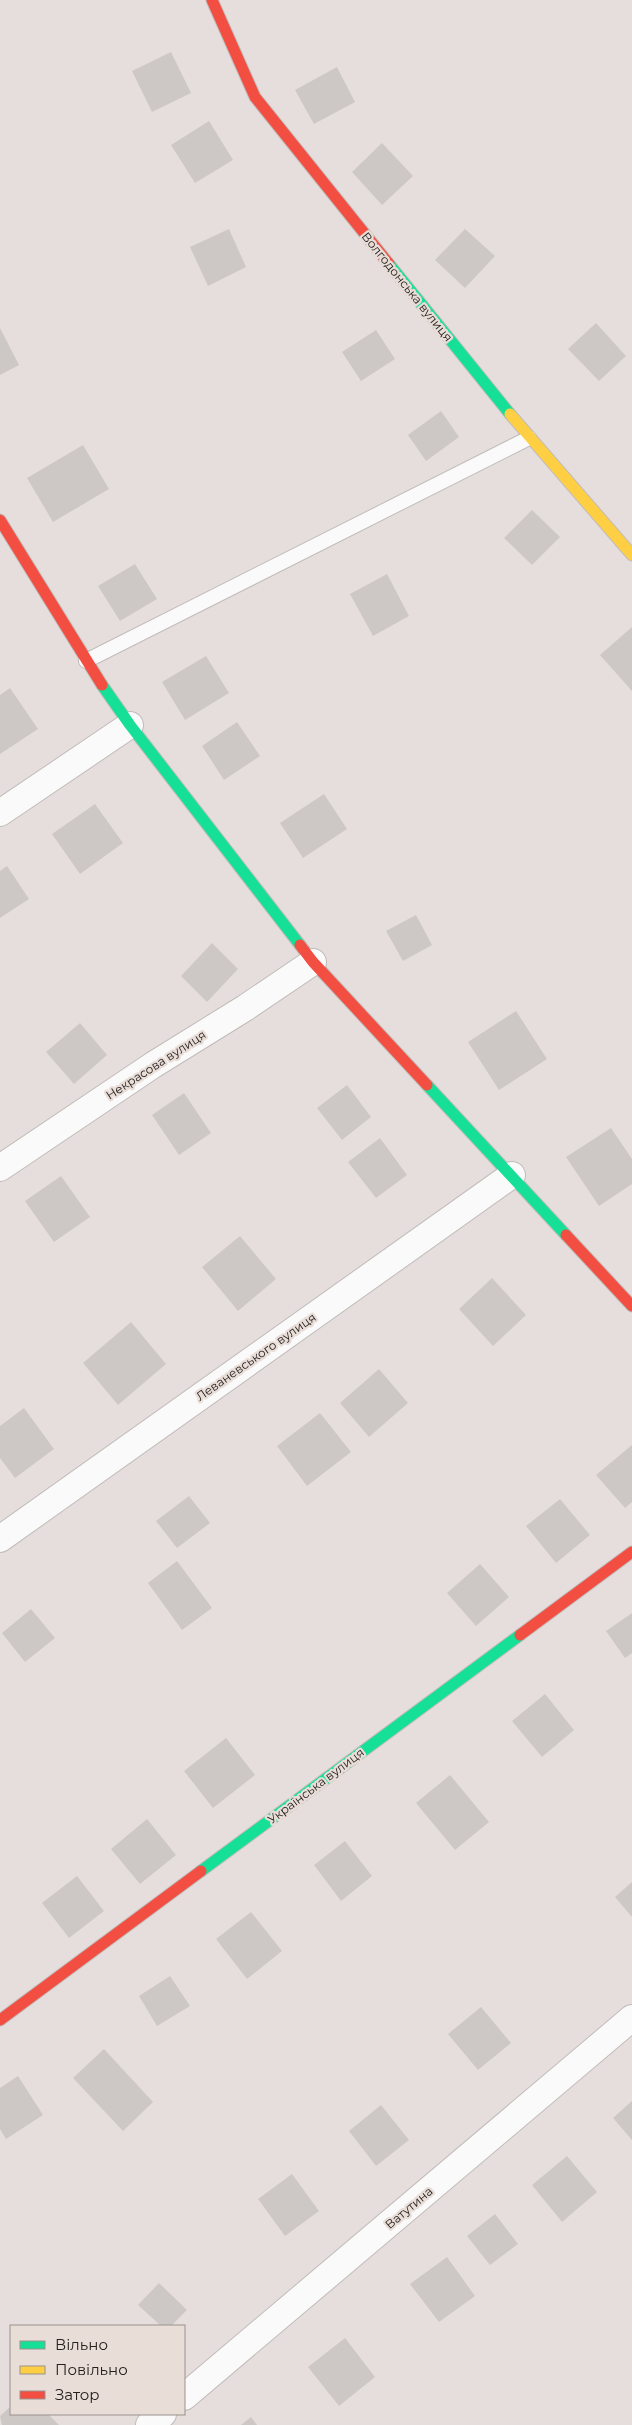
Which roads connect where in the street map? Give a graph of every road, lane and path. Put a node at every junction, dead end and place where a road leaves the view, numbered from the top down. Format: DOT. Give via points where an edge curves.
graph roads {
  1 [pos="212,0"];
  2 [pos="528,438"];
  3 [pos="0,520"];
  4 [pos="632,555"];
  5 [pos="86,661"];
  6 [pos="130,725"];
  7 [pos="0,813"];
  8 [pos="313,962"];
  9 [pos="0,1168"];
  10 [pos="512,1175"];
  11 [pos="632,1306"];
  12 [pos="0,1539"];
  13 [pos="632,1552"];
  14 [pos="632,2018"];
  15 [pos="0,2020"];
  16 [pos="185,2395"];
  17 [pos="162,2415"];
  18 [pos="149,2425"];
  1 -- 2 [label="street, Волгодонська вулиця" via="254,98"];
  2 -- 4 [label="street, Волгодонська вулиця"];
  2 -- 5 [label="lane"];
  3 -- 5 [label="street"];
  5 -- 6 [label="street"];
  6 -- 7 [label="street"];
  6 -- 8 [label="street"];
  8 -- 9 [label="street, Некрасова вулиця"];
  8 -- 10 [label="street"];
  10 -- 11 [label="street"];
  10 -- 12 [label="street, Леваневського вулиця"];
  13 -- 15 [label="street, Українська вулиця"];
  14 -- 16 [label="street, Ватутина"];
  17 -- 18 [label="street"];
}
